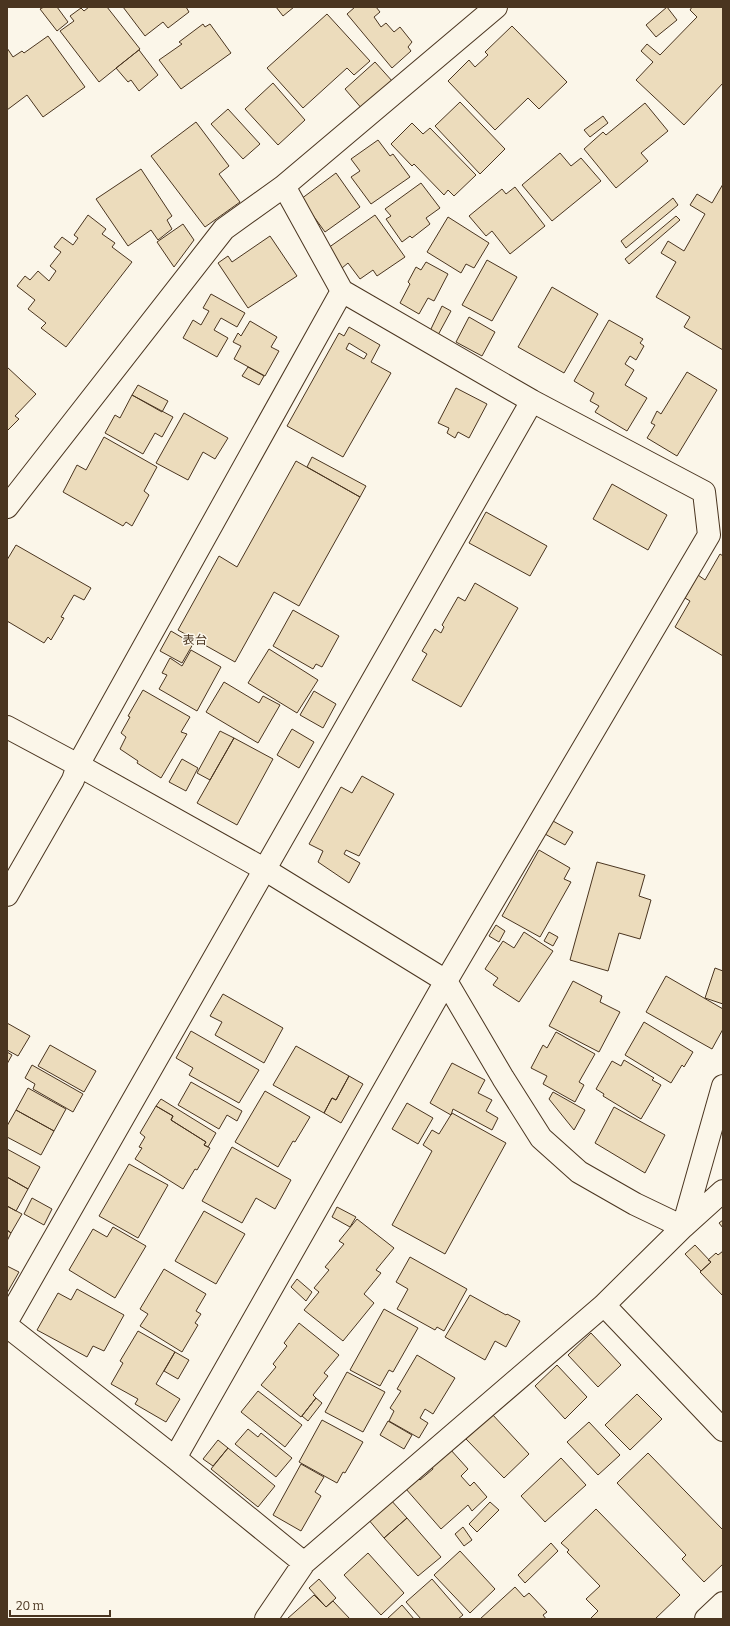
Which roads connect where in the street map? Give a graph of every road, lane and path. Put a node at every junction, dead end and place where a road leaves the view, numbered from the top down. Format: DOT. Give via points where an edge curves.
graph roads {
  1 [pos="496,7"];
  2 [pos="284,186"];
  3 [pos="342,291"];
  4 [pos="532,401"];
  5 [pos="7,507"];
  6 [pos="7,727"];
  7 [pos="78,765"];
  8 [pos="264,869"];
  9 [pos="7,895"];
  10 [pos="446,981"];
  11 [pos="723,1086"];
  12 [pos="723,1191"];
  13 [pos="683,1227"];
  14 [pos="604,1305"];
  15 [pos="7,1321"];
  16 [pos="7,1326"];
  17 [pos="723,1430"];
  18 [pos="175,1458"];
  19 [pos="304,1564"];
  20 [pos="723,1603"];
  21 [pos="266,1619"];
  22 [pos="706,1619"];
  1 -- 2 [label="street"];
  2 -- 3 [label="street"];
  2 -- 5 [label="street" via="224,229"];
  3 -- 4 [label="street"];
  3 -- 7 [label="street"];
  4 -- 8 [label="street"];
  4 -- 10 [label="street" via="704,492 709,535"];
  6 -- 7 [label="street"];
  7 -- 8 [label="street"];
  7 -- 9 [label="street" via="73,780"];
  8 -- 10 [label="street"];
  8 -- 15 [label="street"];
  10 -- 13 [label="street" via="541,1138 580,1172 635,1204"];
  10 -- 18 [label="street"];
  11 -- 13 [label="street"];
  12 -- 13 [label="street"];
  13 -- 14 [label="street"];
  14 -- 17 [label="street"];
  14 -- 19 [label="street"];
  16 -- 18 [label="street"];
  18 -- 19 [label="street"];
  19 -- 21 [label="street"];
  20 -- 22 [label="street"];
}
